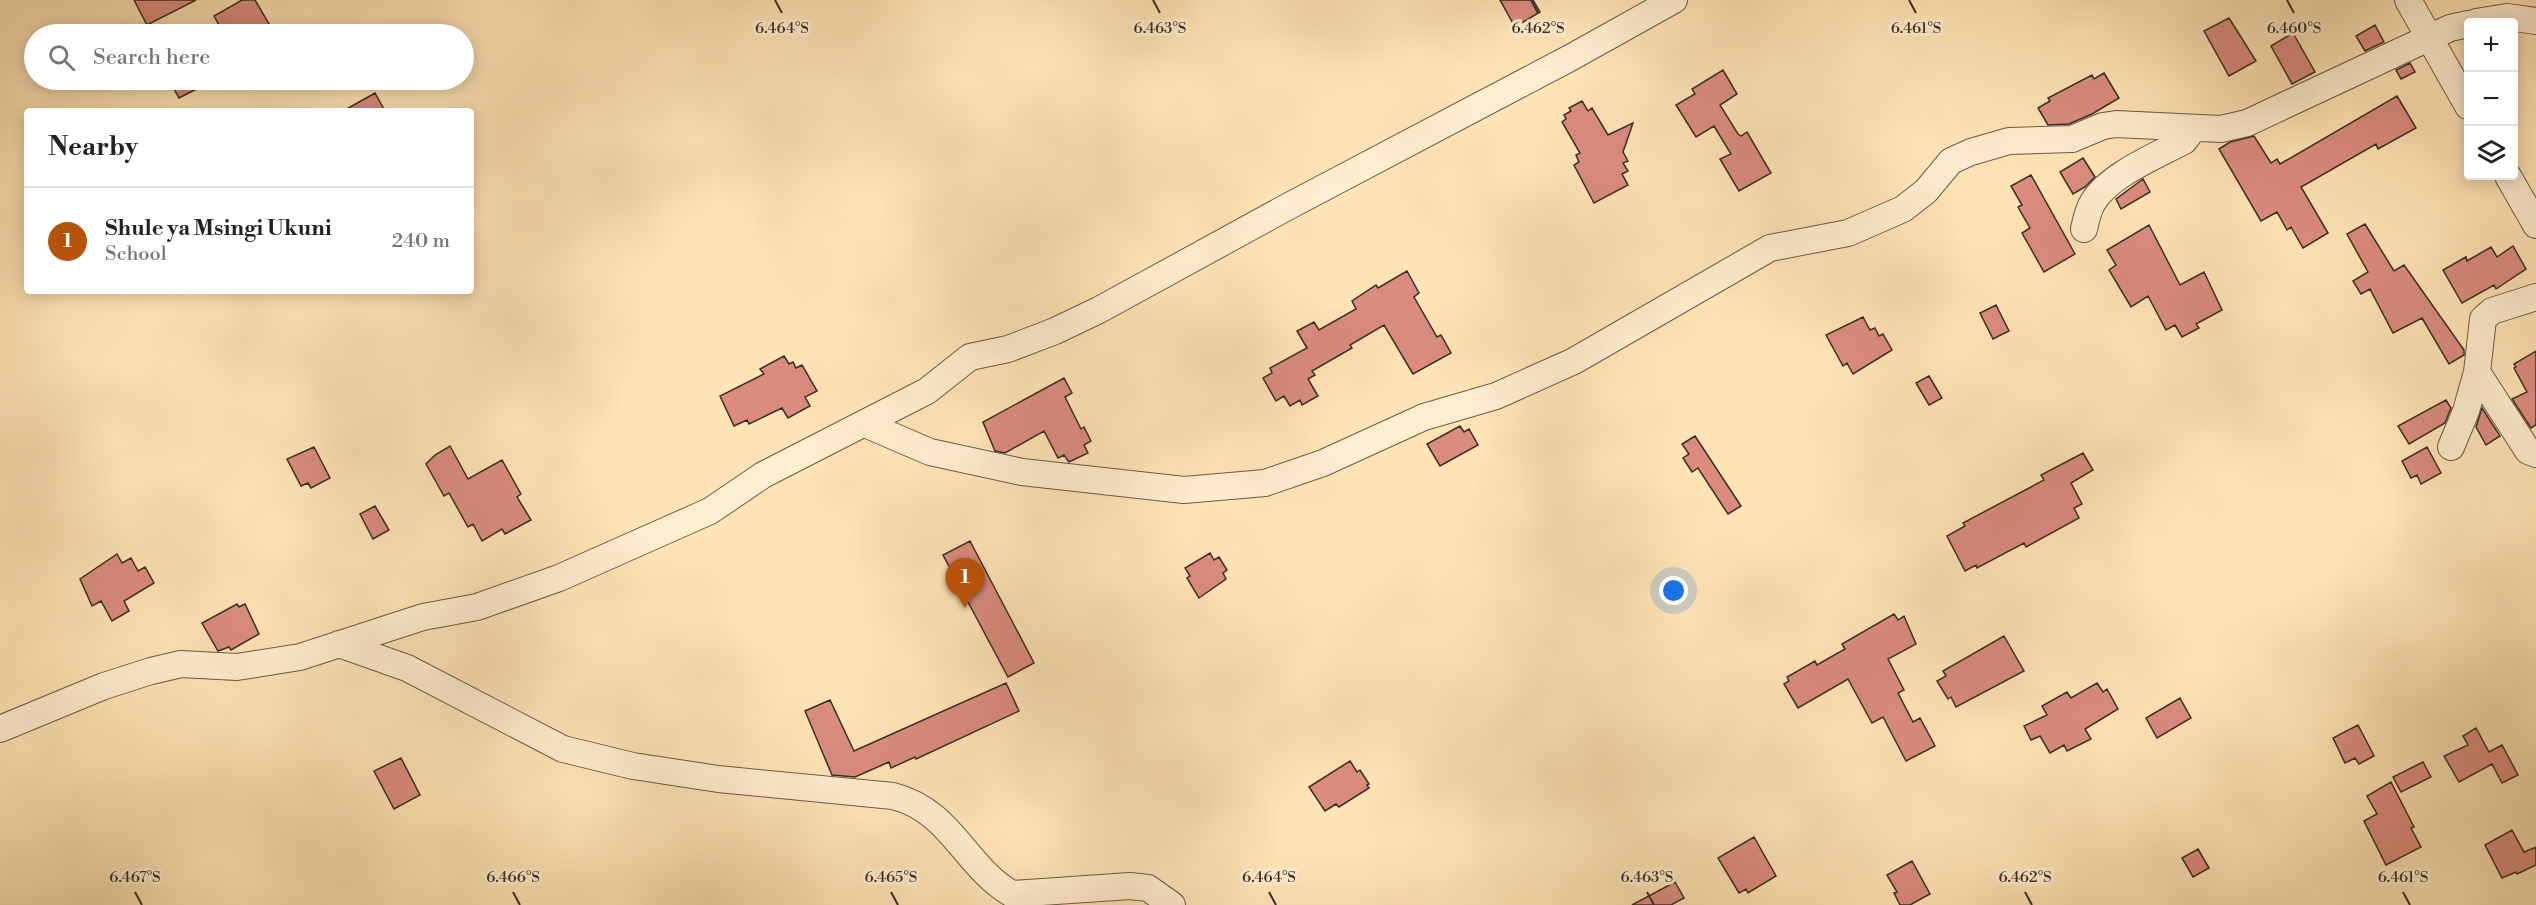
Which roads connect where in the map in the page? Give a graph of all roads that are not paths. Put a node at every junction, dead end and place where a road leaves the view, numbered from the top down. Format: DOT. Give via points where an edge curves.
graph roads {
  1 [pos="1674,0"];
  2 [pos="2408,0"];
  3 [pos="2518,19"];
  4 [pos="2536,21"];
  5 [pos="2464,25"];
  6 [pos="2430,38"];
  7 [pos="2464,97"];
  8 [pos="2191,129"];
  9 [pos="2510,180"];
  10 [pos="2536,225"];
  11 [pos="2084,229"];
  12 [pos="2536,297"];
  13 [pos="2477,372"];
  14 [pos="865,424"];
  15 [pos="2451,447"];
  16 [pos="2536,454"];
  17 [pos="339,644"];
  18 [pos="0,729"];
  19 [pos="1172,905"];
  1 -- 14 [label="street" via="1099,310 1008,350 970,357 927,391"];
  2 -- 6 [label="street"];
  3 -- 4 [label="street"];
  5 -- 6 [label="street"];
  6 -- 7 [label="street"];
  6 -- 8 [label="street" via="2247,123 2221,129"];
  8 -- 11 [label="street" via="2184,141 2102,190 2092,203"];
  8 -- 14 [label="street" via="2116,124 2072,139 2009,141 1971,152 1951,161 1926,191 1903,209 1848,233 1770,248 1574,361 1496,396 1424,417 1323,463 1265,483 1184,490 1022,472 930,452"];
  9 -- 10 [label="street"];
  12 -- 13 [label="street" via="2492,311 2483,319"];
  13 -- 15 [label="street"];
  13 -- 16 [label="street" via="2528,452"];
  14 -- 17 [label="street" via="763,475 710,511 559,578 477,607 423,617"];
  17 -- 18 [label="street" via="300,657 248,665 181,664 151,671"];
  17 -- 19 [label="street" via="407,668 562,749 643,768 908,800 941,821 984,874 1012,894 1130,886 1148,888"];
}
